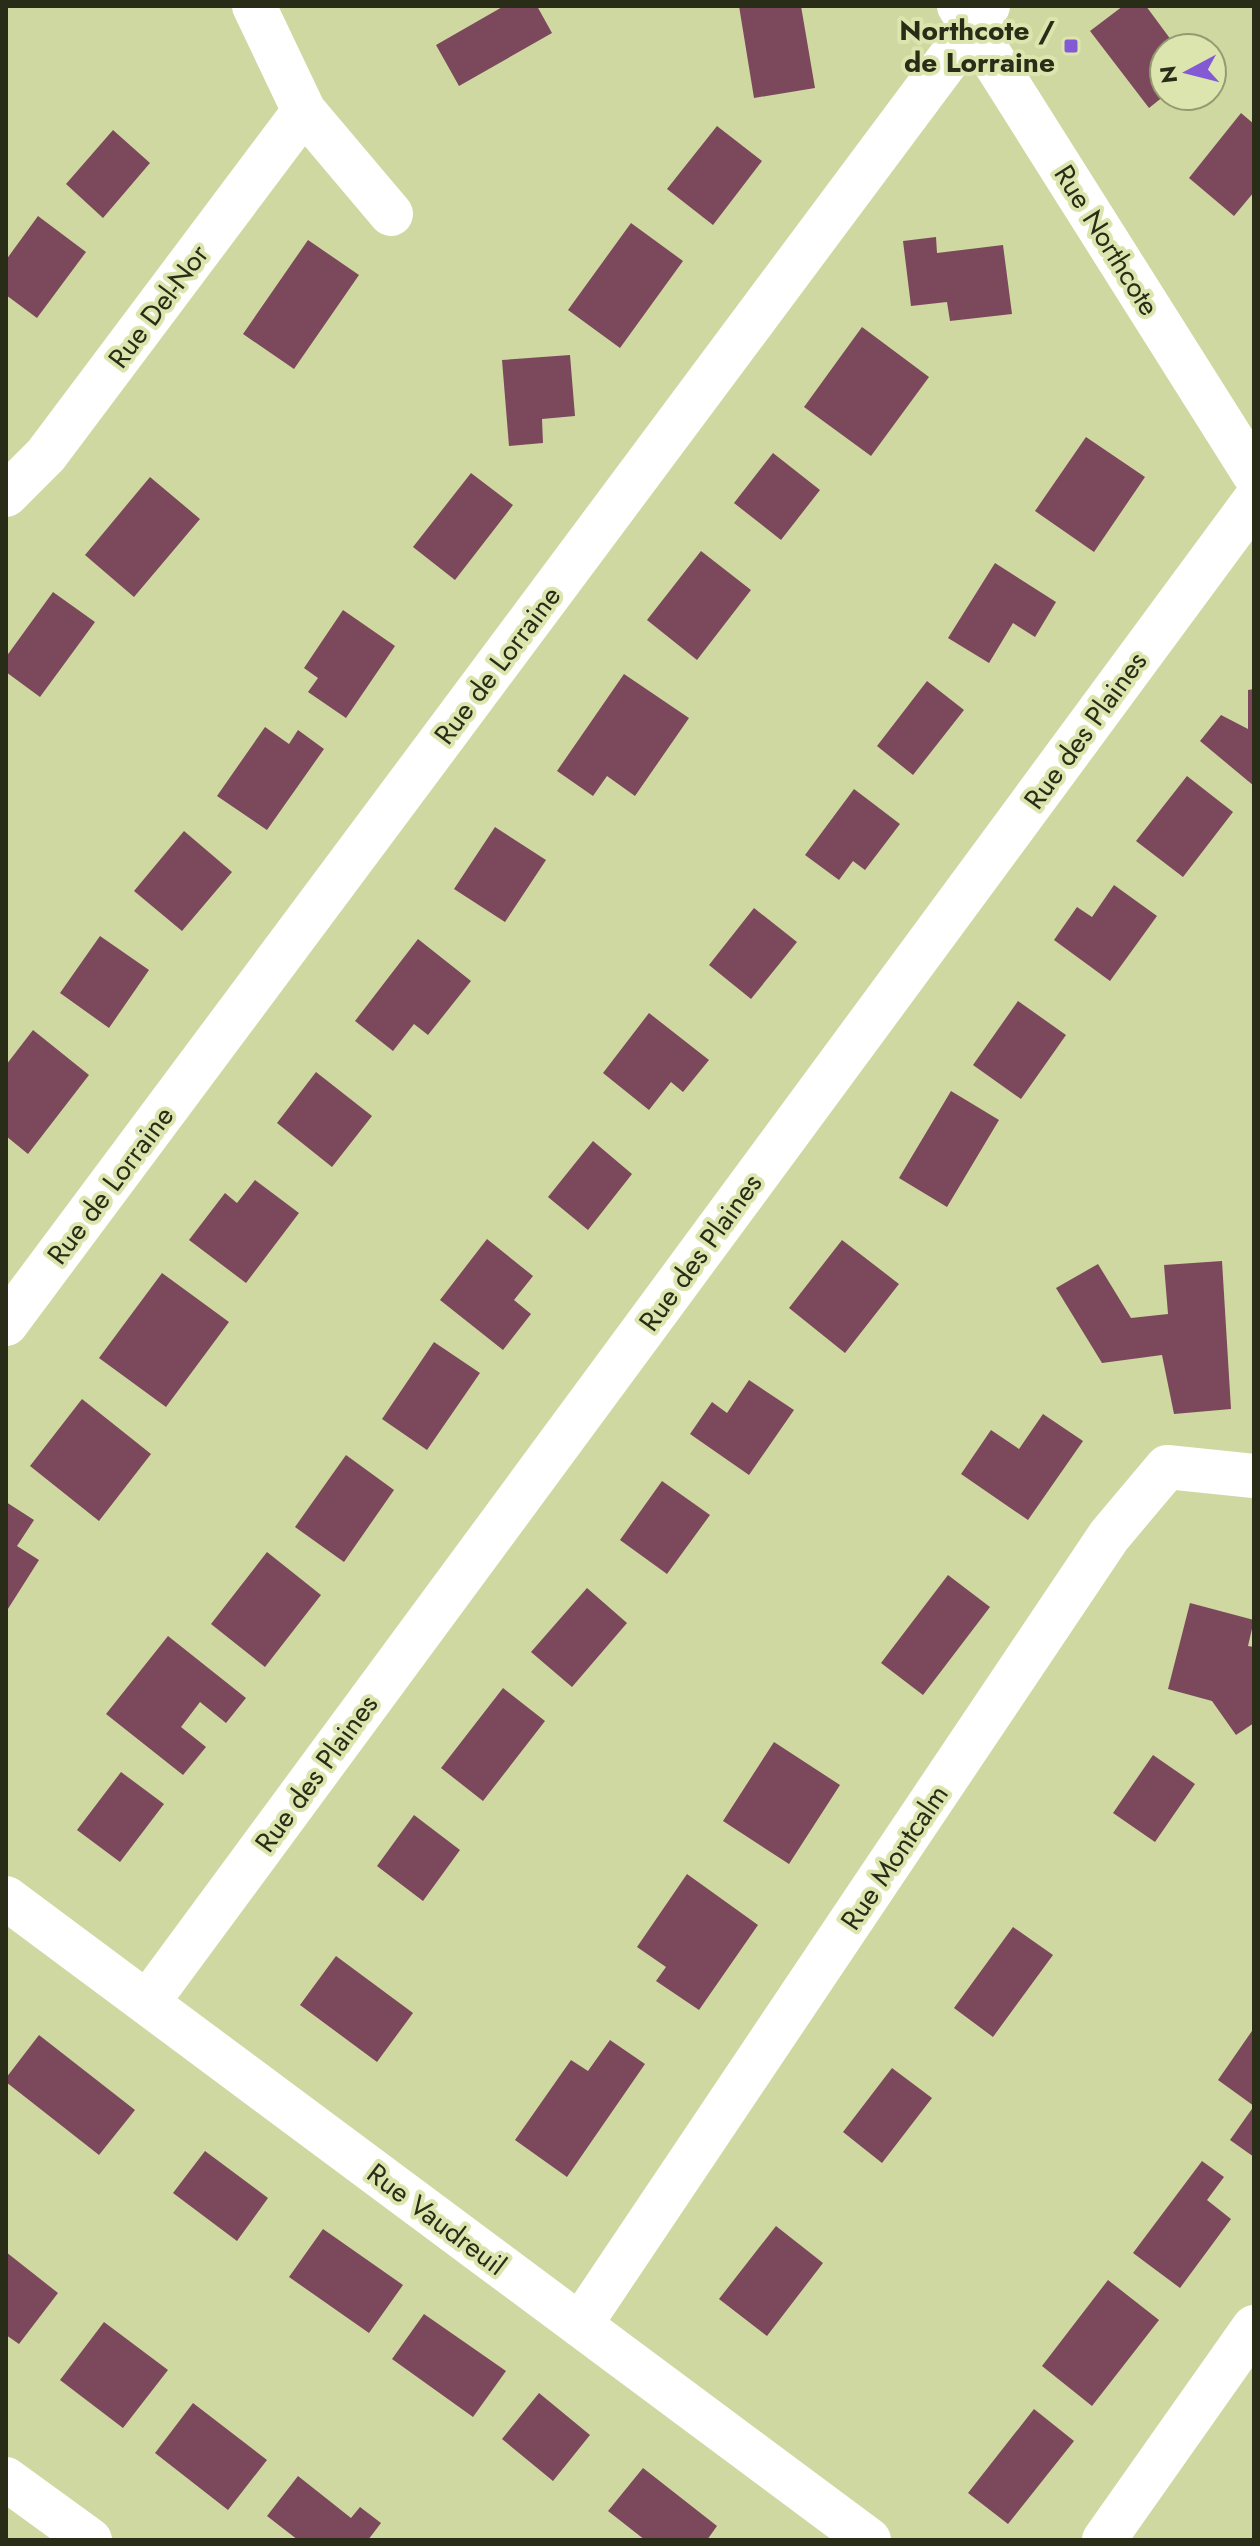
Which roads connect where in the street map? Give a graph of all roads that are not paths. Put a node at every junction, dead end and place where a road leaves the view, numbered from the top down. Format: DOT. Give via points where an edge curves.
graph roads {
  1 [pos="254,6"];
  2 [pos="973,13"];
  3 [pos="304,111"];
  4 [pos="391,214"];
  5 [pos="1254,474"];
  6 [pos="6,495"];
  7 [pos="1254,501"];
  8 [pos="6,1324"];
  9 [pos="1254,1476"];
  10 [pos="6,1898"];
  11 [pos="147,2003"];
  12 [pos="580,2325"];
  13 [pos="1254,2327"];
  14 [pos="6,2479"];
  15 [pos="90,2540"];
  16 [pos="869,2540"];
  17 [pos="1104,2540"];
  1 -- 3 [label="street"];
  2 -- 5 [label="street, Rue Northcote"];
  2 -- 8 [label="street, Rue de Lorraine"];
  3 -- 4 [label="street"];
  3 -- 6 [label="street, Rue Del-Nor" via="46,455"];
  7 -- 11 [label="street, Rue des Plaines"];
  9 -- 12 [label="street, Rue Montcalm" via="1167,1467 1109,1536"];
  10 -- 11 [label="street, Rue Vaudreuil"];
  11 -- 12 [label="street, Rue Vaudreuil"];
  12 -- 16 [label="street, Rue Vaudreuil"];
  13 -- 17 [label="street"];
  14 -- 15 [label="street"];
}
